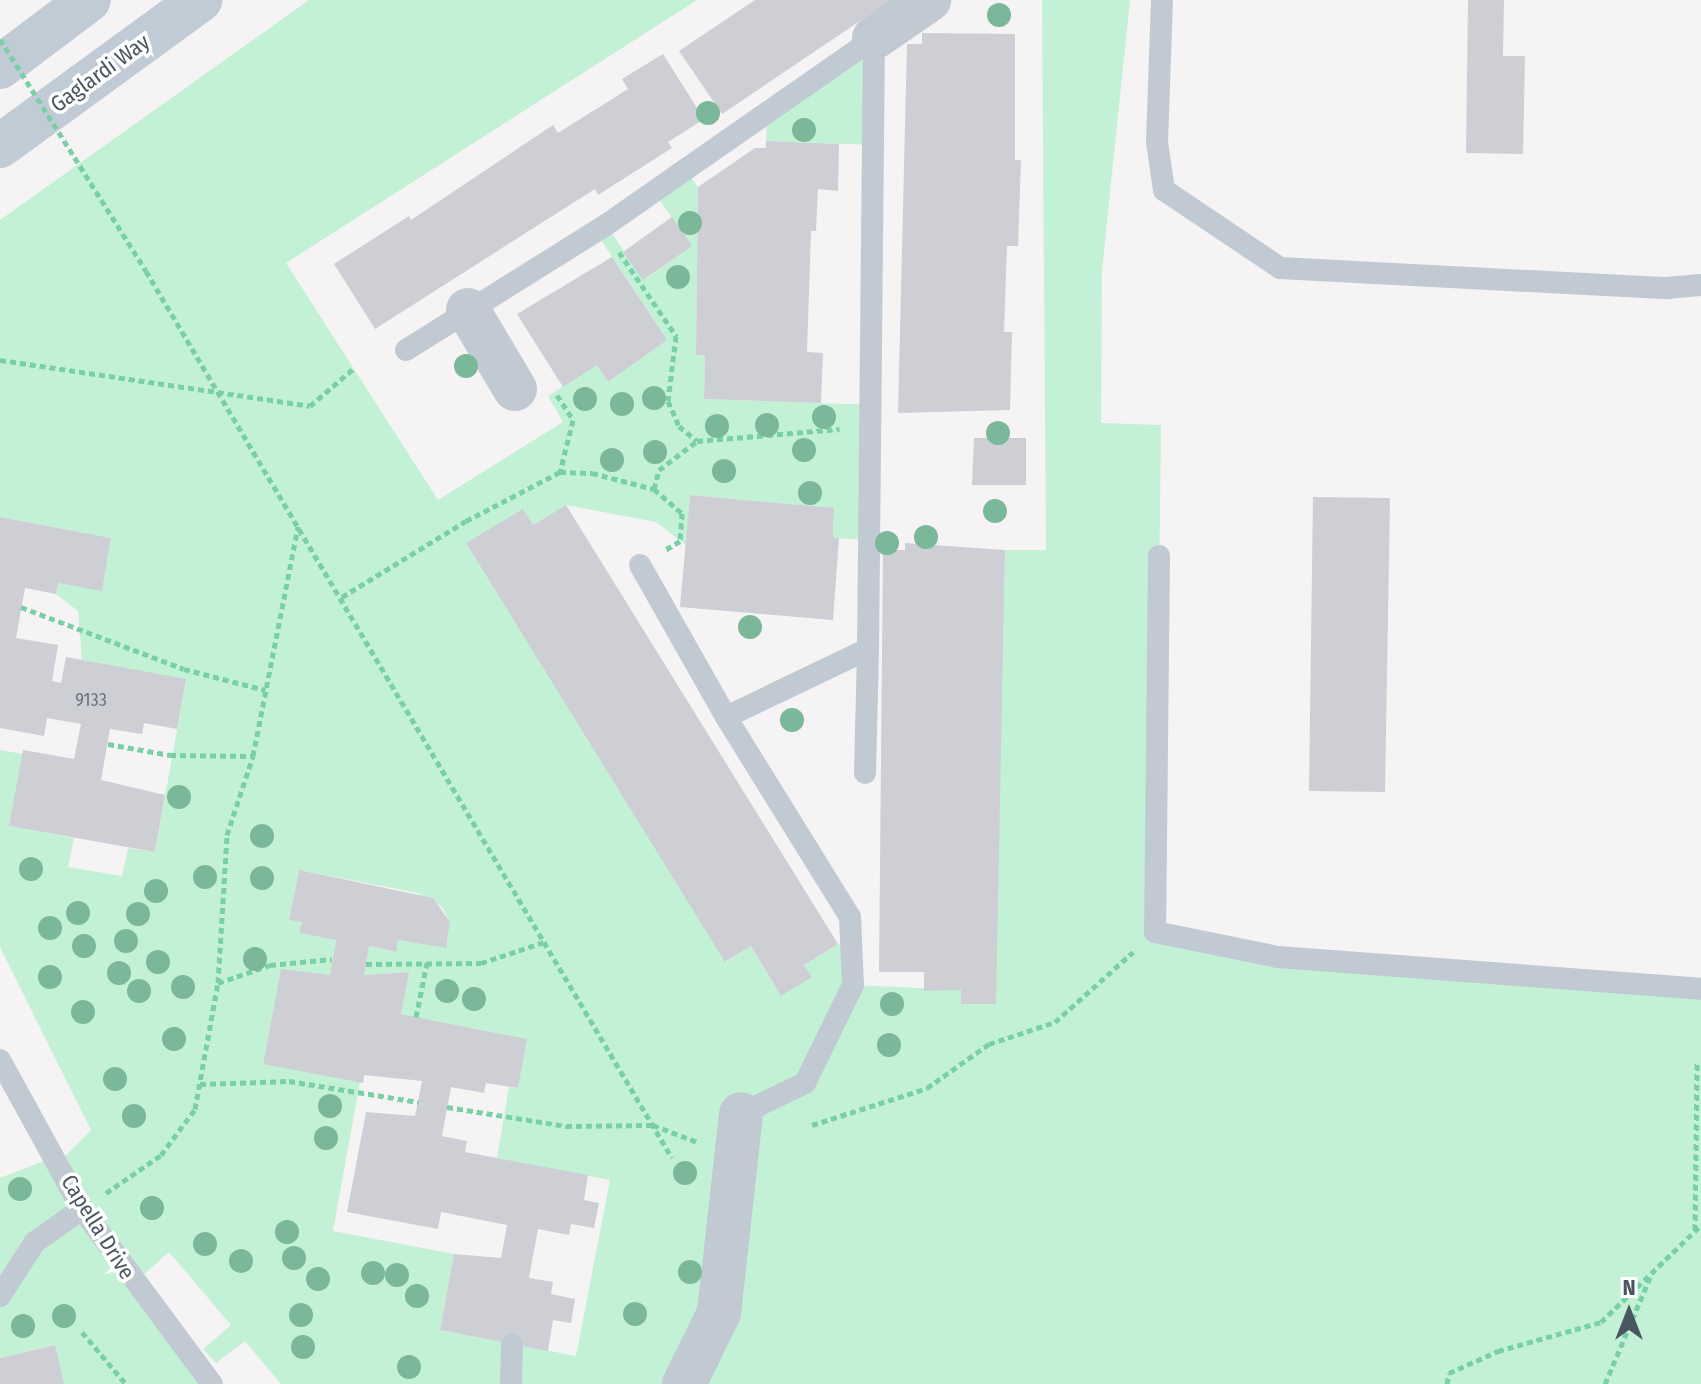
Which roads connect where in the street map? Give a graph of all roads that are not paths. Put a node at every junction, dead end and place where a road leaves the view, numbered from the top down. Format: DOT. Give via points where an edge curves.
graph roads {
  1 [pos="89,0"];
  2 [pos="200,0"];
  3 [pos="929,0"];
  4 [pos="1162,0"];
  5 [pos="874,38"];
  6 [pos="0,67"];
  7 [pos="0,146"];
  8 [pos="1701,285"];
  9 [pos="468,310"];
  10 [pos="406,350"];
  11 [pos="515,389"];
  12 [pos="1159,556"];
  13 [pos="640,565"];
  14 [pos="868,649"];
  15 [pos="726,717"];
  16 [pos="865,773"];
  17 [pos="1701,989"];
  18 [pos="0,1060"];
  19 [pos="741,1114"];
  20 [pos="82,1209"];
  21 [pos="0,1296"];
  22 [pos="512,1344"];
  23 [pos="212,1384"];
  24 [pos="511,1384"];
  25 [pos="684,1384"];
  1 -- 6 [label="main road"];
  2 -- 7 [label="main road, Gaglardi Way"];
  3 -- 5 [label="street"];
  4 -- 8 [label="lane" via="1157,142 1164,190 1280,268 1667,288"];
  5 -- 9 [label="lane" via="602,227"];
  5 -- 14 [label="lane"];
  9 -- 10 [label="lane"];
  9 -- 11 [label="street"];
  12 -- 17 [label="lane" via="1155,932 1278,957"];
  13 -- 15 [label="lane"];
  14 -- 15 [label="lane"];
  14 -- 16 [label="lane"];
  15 -- 19 [label="lane" via="850,917 853,985 805,1083"];
  18 -- 20 [label="lane, Capella Drive"];
  19 -- 25 [label="street" via="719,1313"];
  20 -- 21 [label="lane" via="35,1242"];
  20 -- 23 [label="lane, Capella Drive"];
  22 -- 24 [label="lane"];
}
